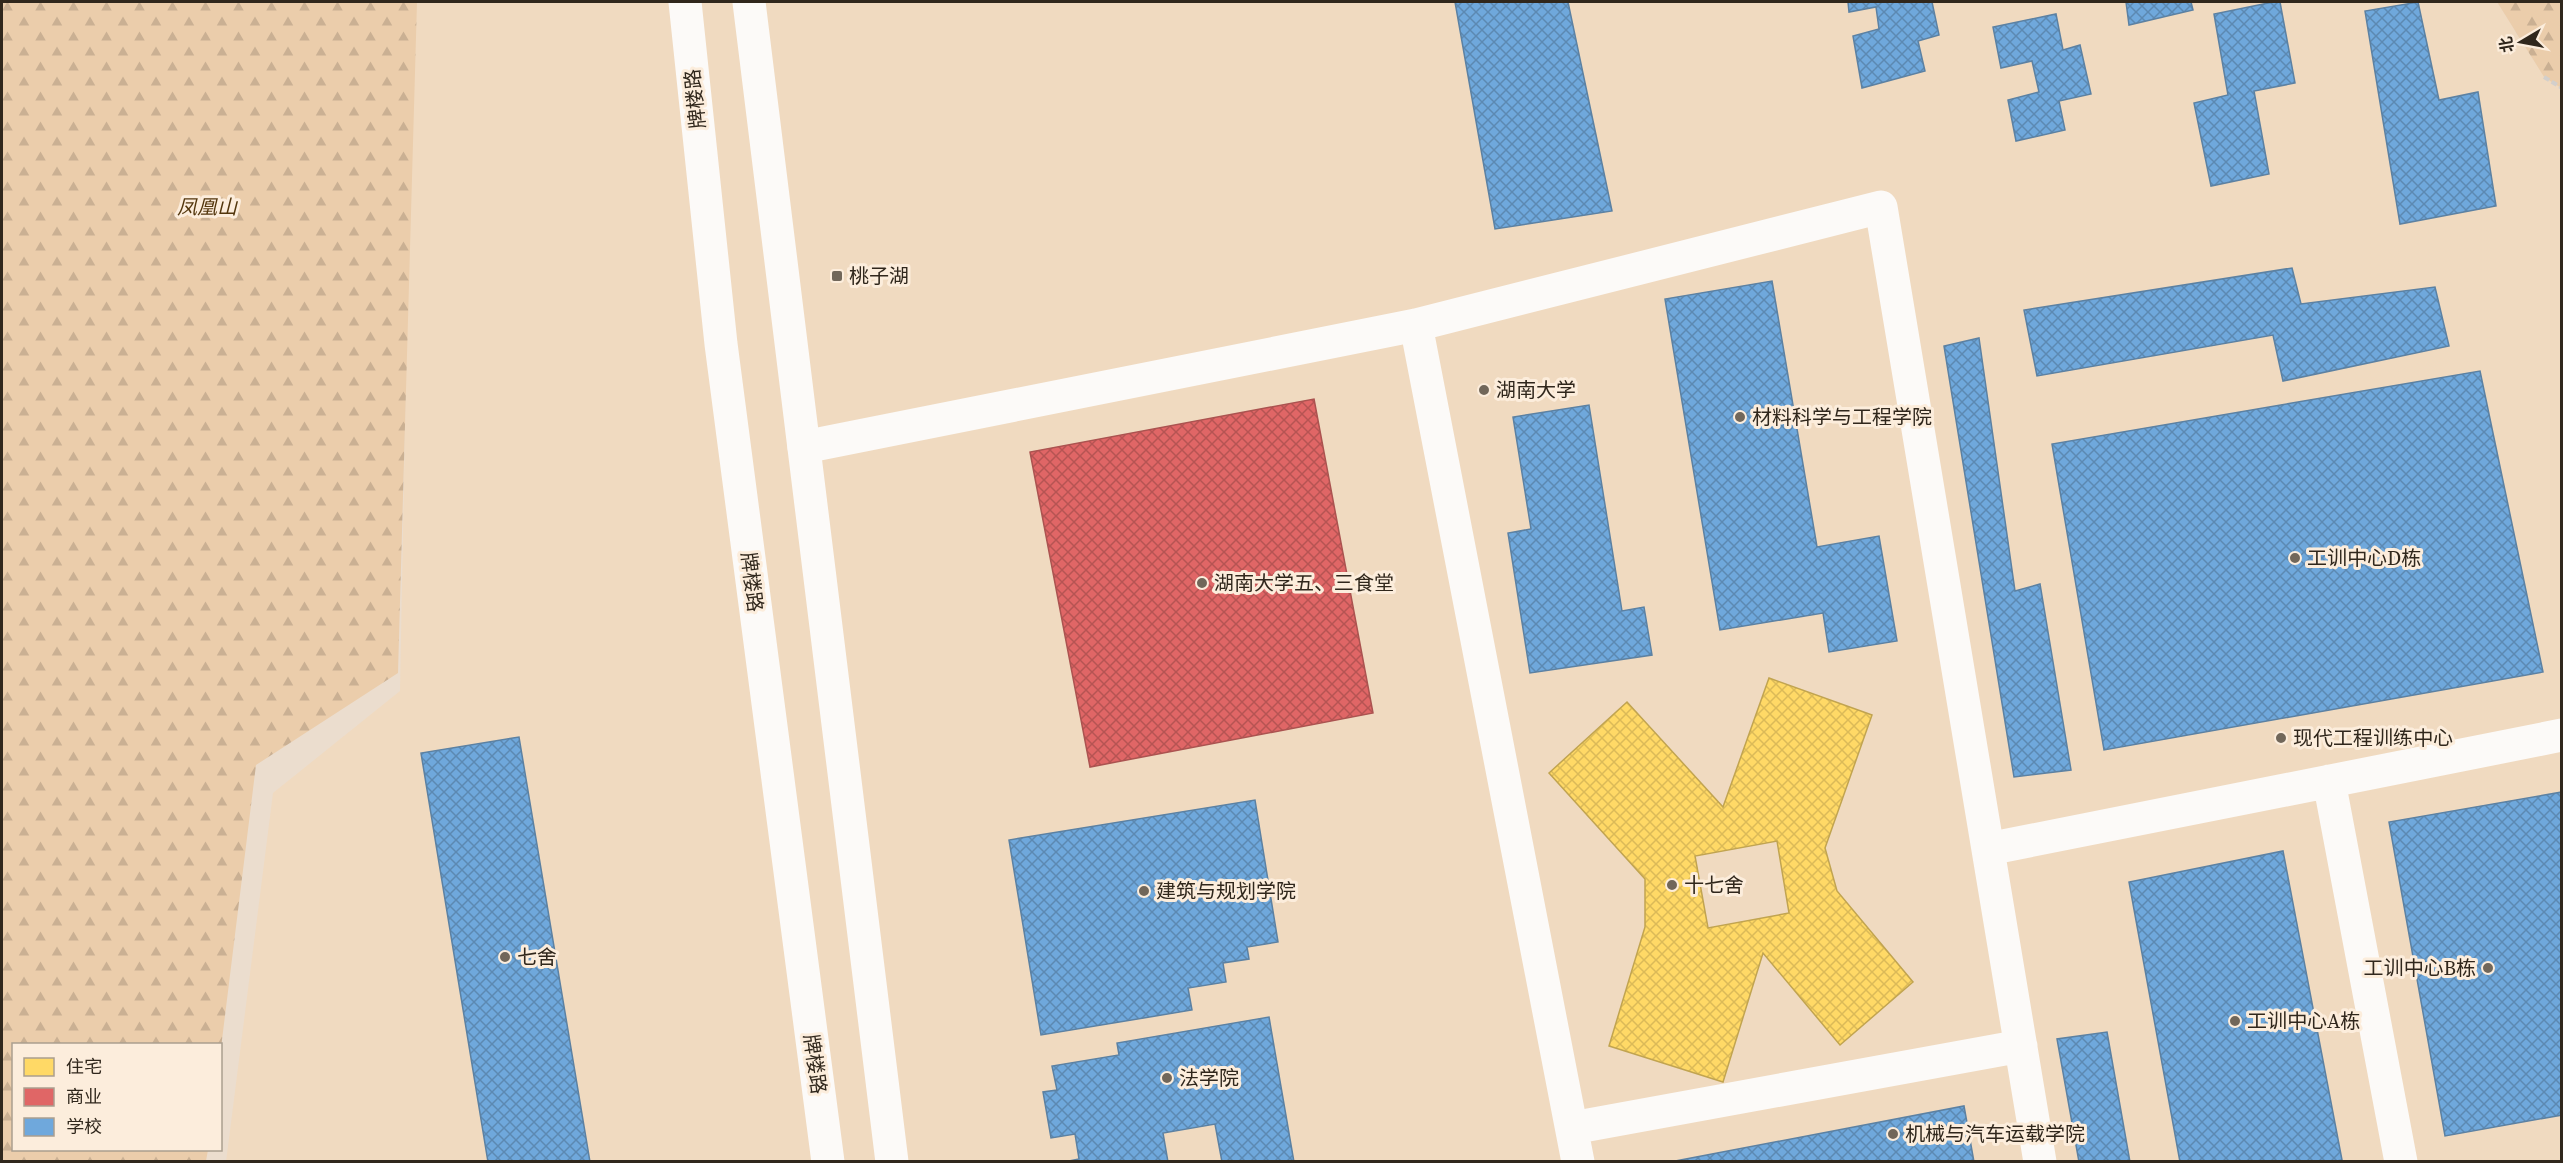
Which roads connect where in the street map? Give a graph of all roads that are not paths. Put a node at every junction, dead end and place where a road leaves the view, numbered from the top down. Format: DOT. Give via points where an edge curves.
graph roads {
  1 [pos="685,2"];
  2 [pos="749,2"];
  3 [pos="1416,325"];
  4 [pos="804,447"];
  5 [pos="2562,735"];
  6 [pos="2329,781"];
  7 [pos="1988,849"];
  8 [pos="2022,1046"];
  9 [pos="1572,1128"];
  10 [pos="828,1161"];
  11 [pos="892,1161"];
  12 [pos="1578,1161"];
  13 [pos="2040,1161"];
  14 [pos="2401,1161"];
  1 -- 10 [label="street, 牌楼路" via="721,344"];
  2 -- 4 [label="street"];
  3 -- 4 [label="street"];
  3 -- 7 [label="street" via="1881,207"];
  3 -- 9 [label="street"];
  4 -- 11 [label="street"];
  5 -- 6 [label="street"];
  6 -- 7 [label="street"];
  6 -- 14 [label="street"];
  7 -- 8 [label="street"];
  8 -- 9 [label="street"];
  8 -- 13 [label="street"];
  9 -- 12 [label="street"];
}
